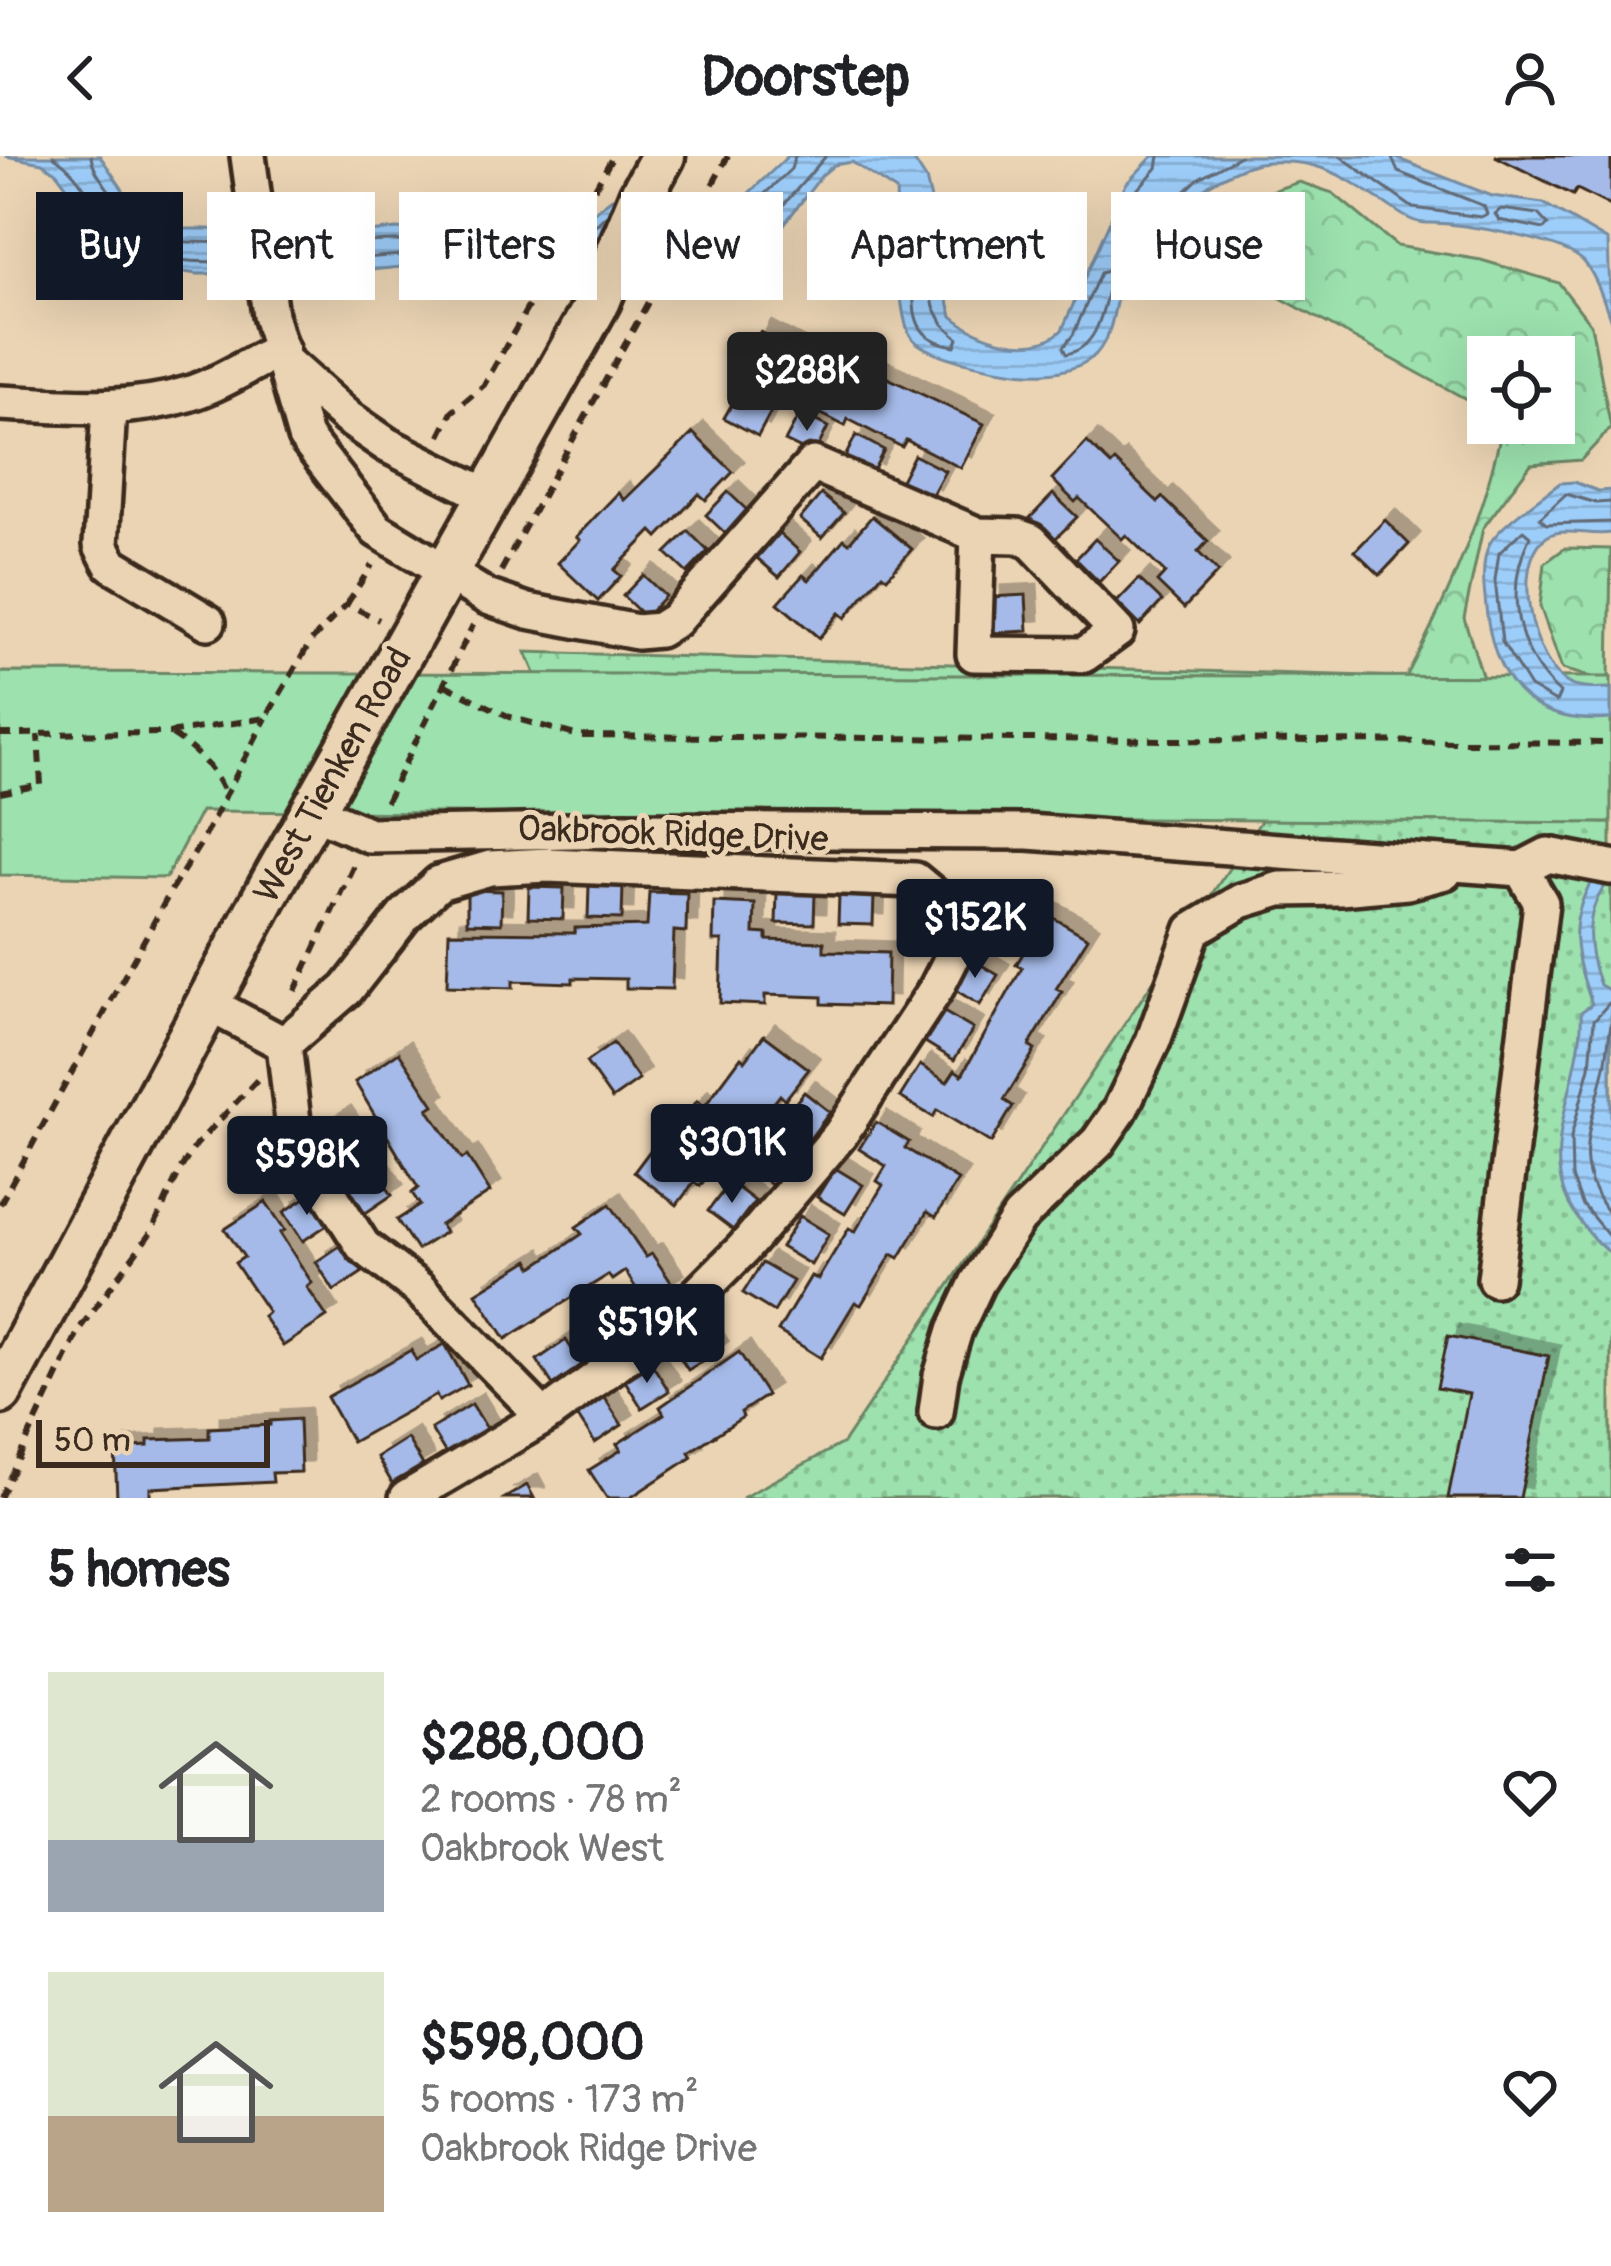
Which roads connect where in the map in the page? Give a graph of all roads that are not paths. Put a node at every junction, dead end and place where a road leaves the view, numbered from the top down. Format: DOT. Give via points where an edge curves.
graph roads {
  1 [pos="248,156"];
  2 [pos="663,156"];
  3 [pos="283,355"];
  4 [pos="0,403"];
  5 [pos="109,408"];
  6 [pos="490,496"];
  7 [pos="979,535"];
  8 [pos="447,575"];
  9 [pos="208,622"];
  10 [pos="313,812"];
  11 [pos="1473,864"];
  12 [pos="1611,867"];
  13 [pos="1521,869"];
  14 [pos="209,1004"];
  15 [pos="284,1043"];
  16 [pos="1495,1279"];
  17 [pos="0,1392"];
  18 [pos="936,1412"];
  19 [pos="544,1417"];
  20 [pos="407,1498"];
  1 -- 3 [label="street"];
  2 -- 6 [label="main road, West Tienken Road" via="599,300"];
  3 -- 5 [label="street" via="193,392"];
  3 -- 6 [label="street" via="348,418"];
  3 -- 8 [label="street" via="305,437 387,538"];
  4 -- 5 [label="street"];
  5 -- 9 [label="street" via="101,545 111,564"];
  6 -- 8 [label="main road, West Tienken Road"];
  7 -- 7 [label="street" via="1031,542 1118,631 1084,655 974,654"];
  7 -- 8 [label="street" via="813,464 659,630 528,611"];
  8 -- 10 [label="main road, West Tienken Road"];
  10 -- 11 [label="street" via="369,835 1028,832"];
  10 -- 14 [label="main road, West Tienken Road"];
  11 -- 13 [label="street"];
  11 -- 18 [label="street" via="1407,882 1280,889 1193,930 1120,1111 1019,1218 976,1283 945,1360"];
  12 -- 13 [label="street" via="1549,855"];
  13 -- 16 [label="street" via="1540,903"];
  14 -- 15 [label="street"];
  14 -- 17 [label="main road, West Tienken Road"];
  15 -- 19 [label="street" via="295,1139 363,1246 418,1288"];
  15 -- 19 [label="street, Oakbrook Ridge Drive" via="347,989 439,884 490,868 915,880 956,914 962,940 840,1136 662,1330"];
  19 -- 20 [label="street, Oakbrook Ridge Drive"];
}
